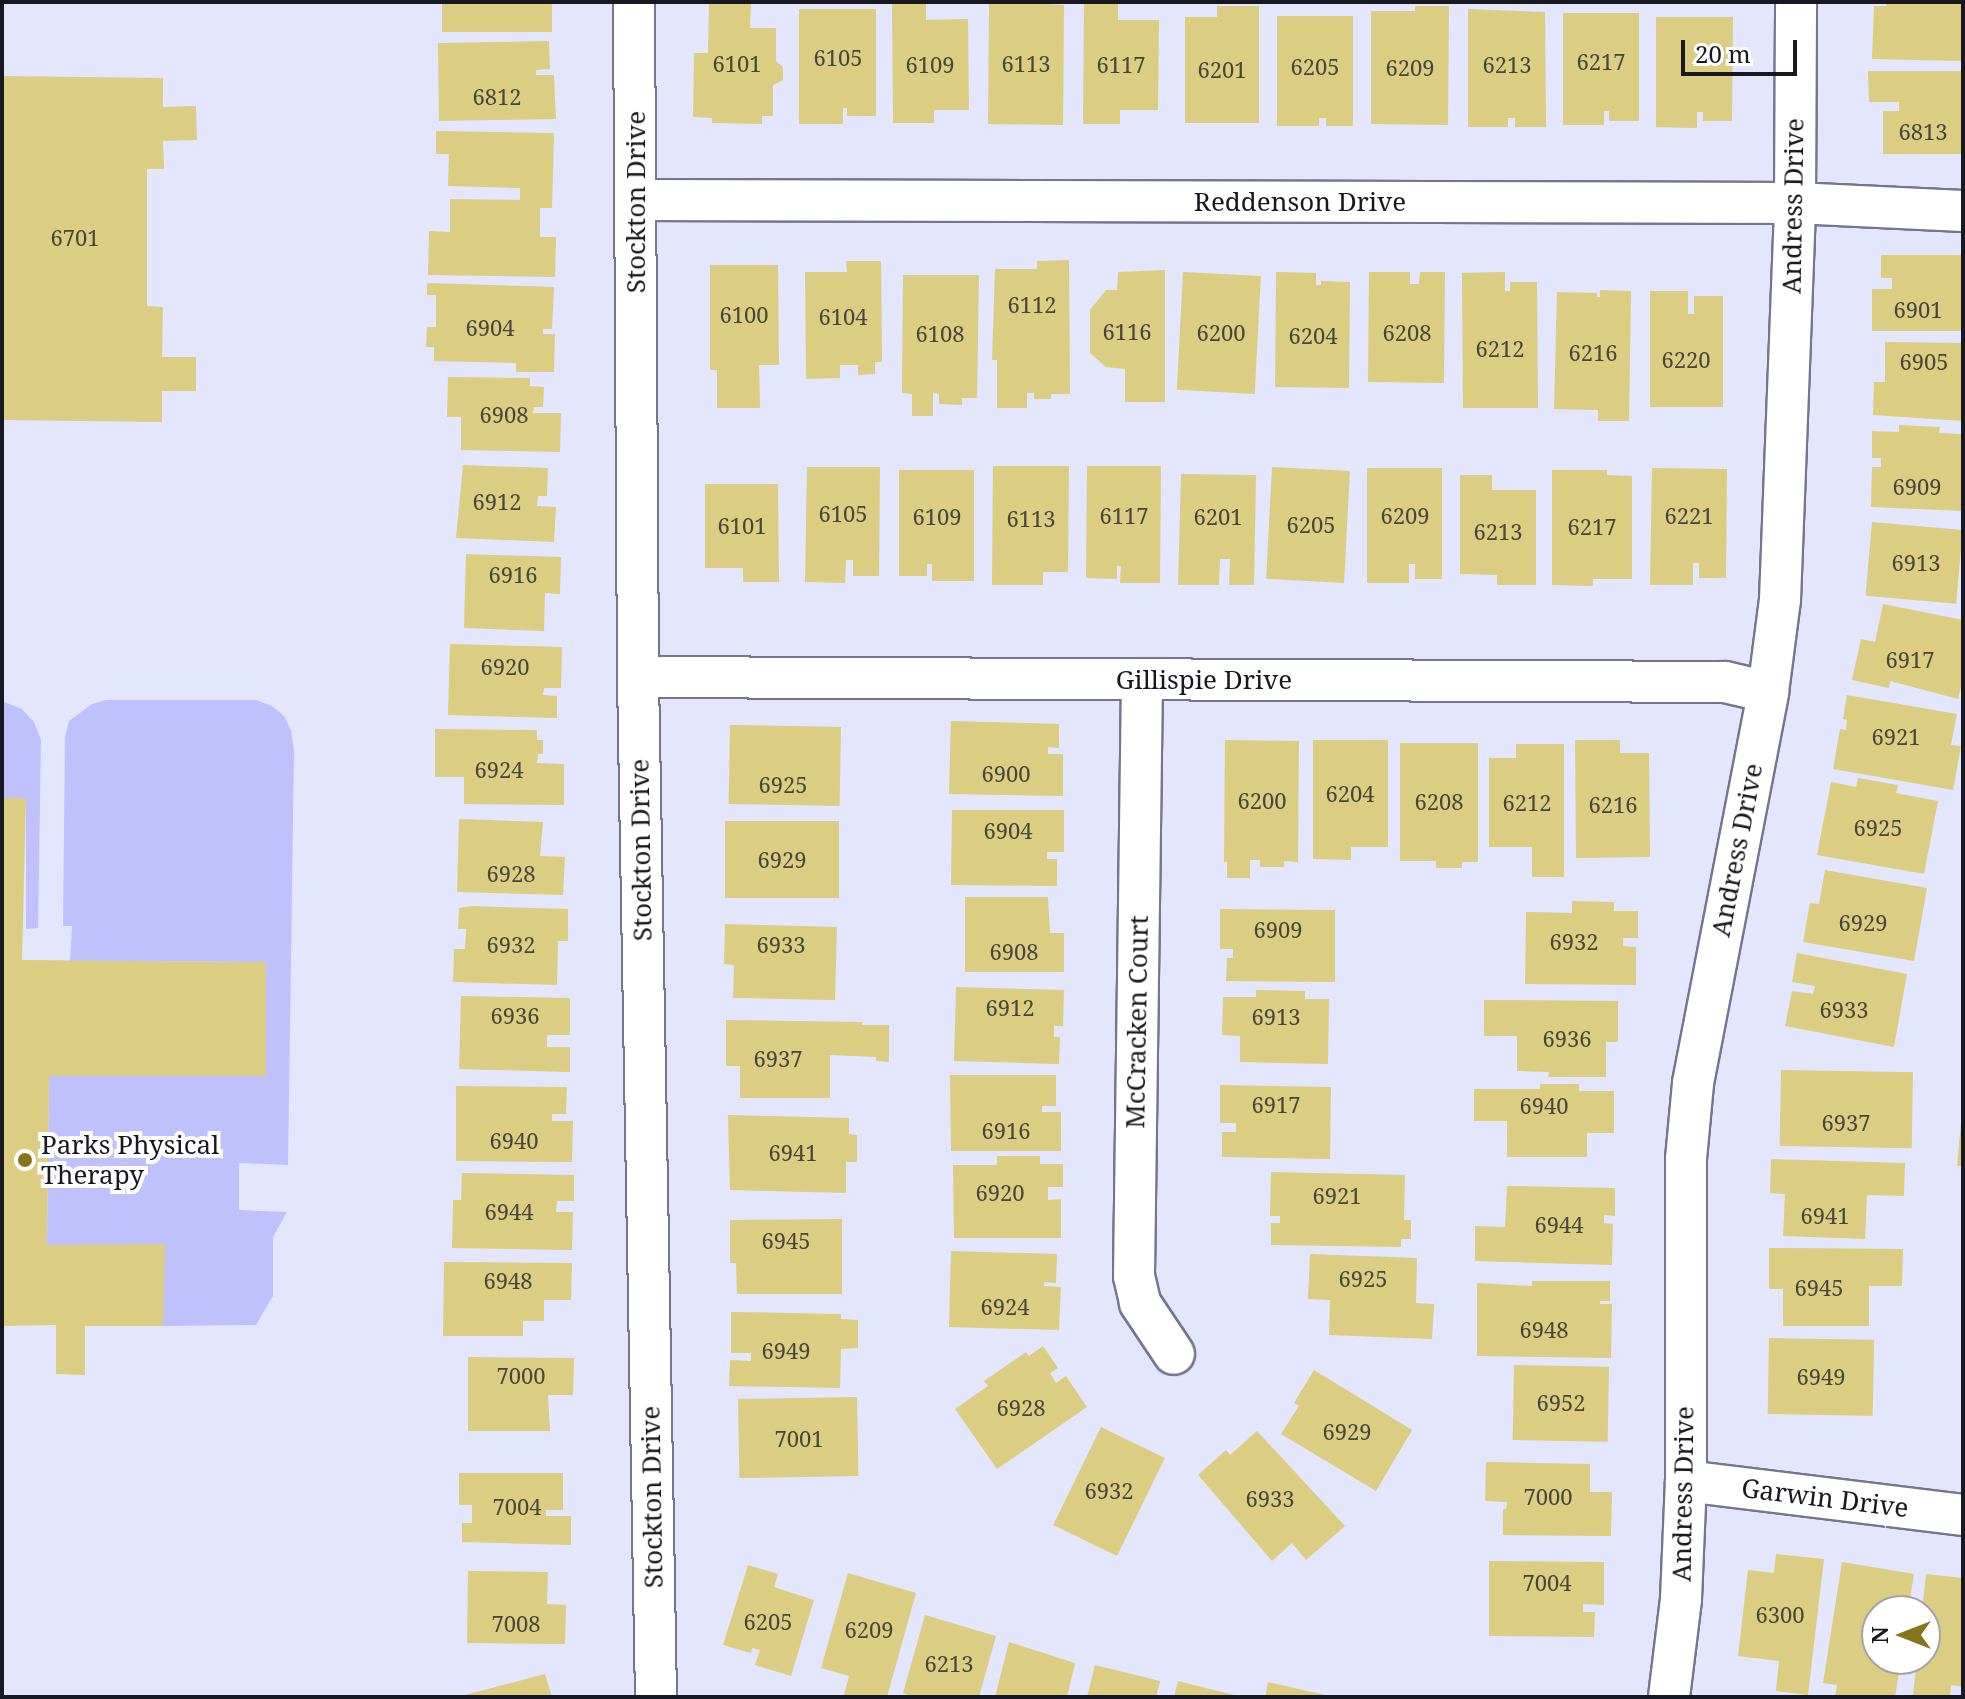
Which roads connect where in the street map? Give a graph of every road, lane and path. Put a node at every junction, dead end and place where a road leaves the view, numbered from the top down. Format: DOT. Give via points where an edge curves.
graph roads {
  1 [pos="634,2"];
  2 [pos="1796,2"];
  3 [pos="636,200"];
  4 [pos="1795,203"];
  5 [pos="1963,211"];
  6 [pos="638,677"];
  7 [pos="1142,680"];
  8 [pos="1768,692"];
  9 [pos="1174,1354"];
  10 [pos="1686,1481"];
  11 [pos="1963,1515"];
  12 [pos="656,1697"];
  13 [pos="1669,1697"];
  1 -- 3 [label="street, Stockton Drive"];
  2 -- 4 [label="street, Andress Drive"];
  3 -- 4 [label="street, Reddenson Drive"];
  3 -- 6 [label="street, Stockton Drive"];
  4 -- 5 [label="street, Reddenson Drive"];
  4 -- 8 [label="street, Andress Drive" via="1780,600"];
  6 -- 7 [label="street, Gillispie Drive"];
  6 -- 12 [label="street, Stockton Drive"];
  7 -- 8 [label="street, Gillispie Drive" via="1725,682"];
  7 -- 9 [label="street, McCracken Court" via="1134,1276 1140,1303"];
  8 -- 10 [label="street, Andress Drive" via="1693,1083 1685,1220"];
  10 -- 11 [label="street, Garwin Drive"];
  10 -- 13 [label="street, Andress Drive" via="1681,1599"];
}
